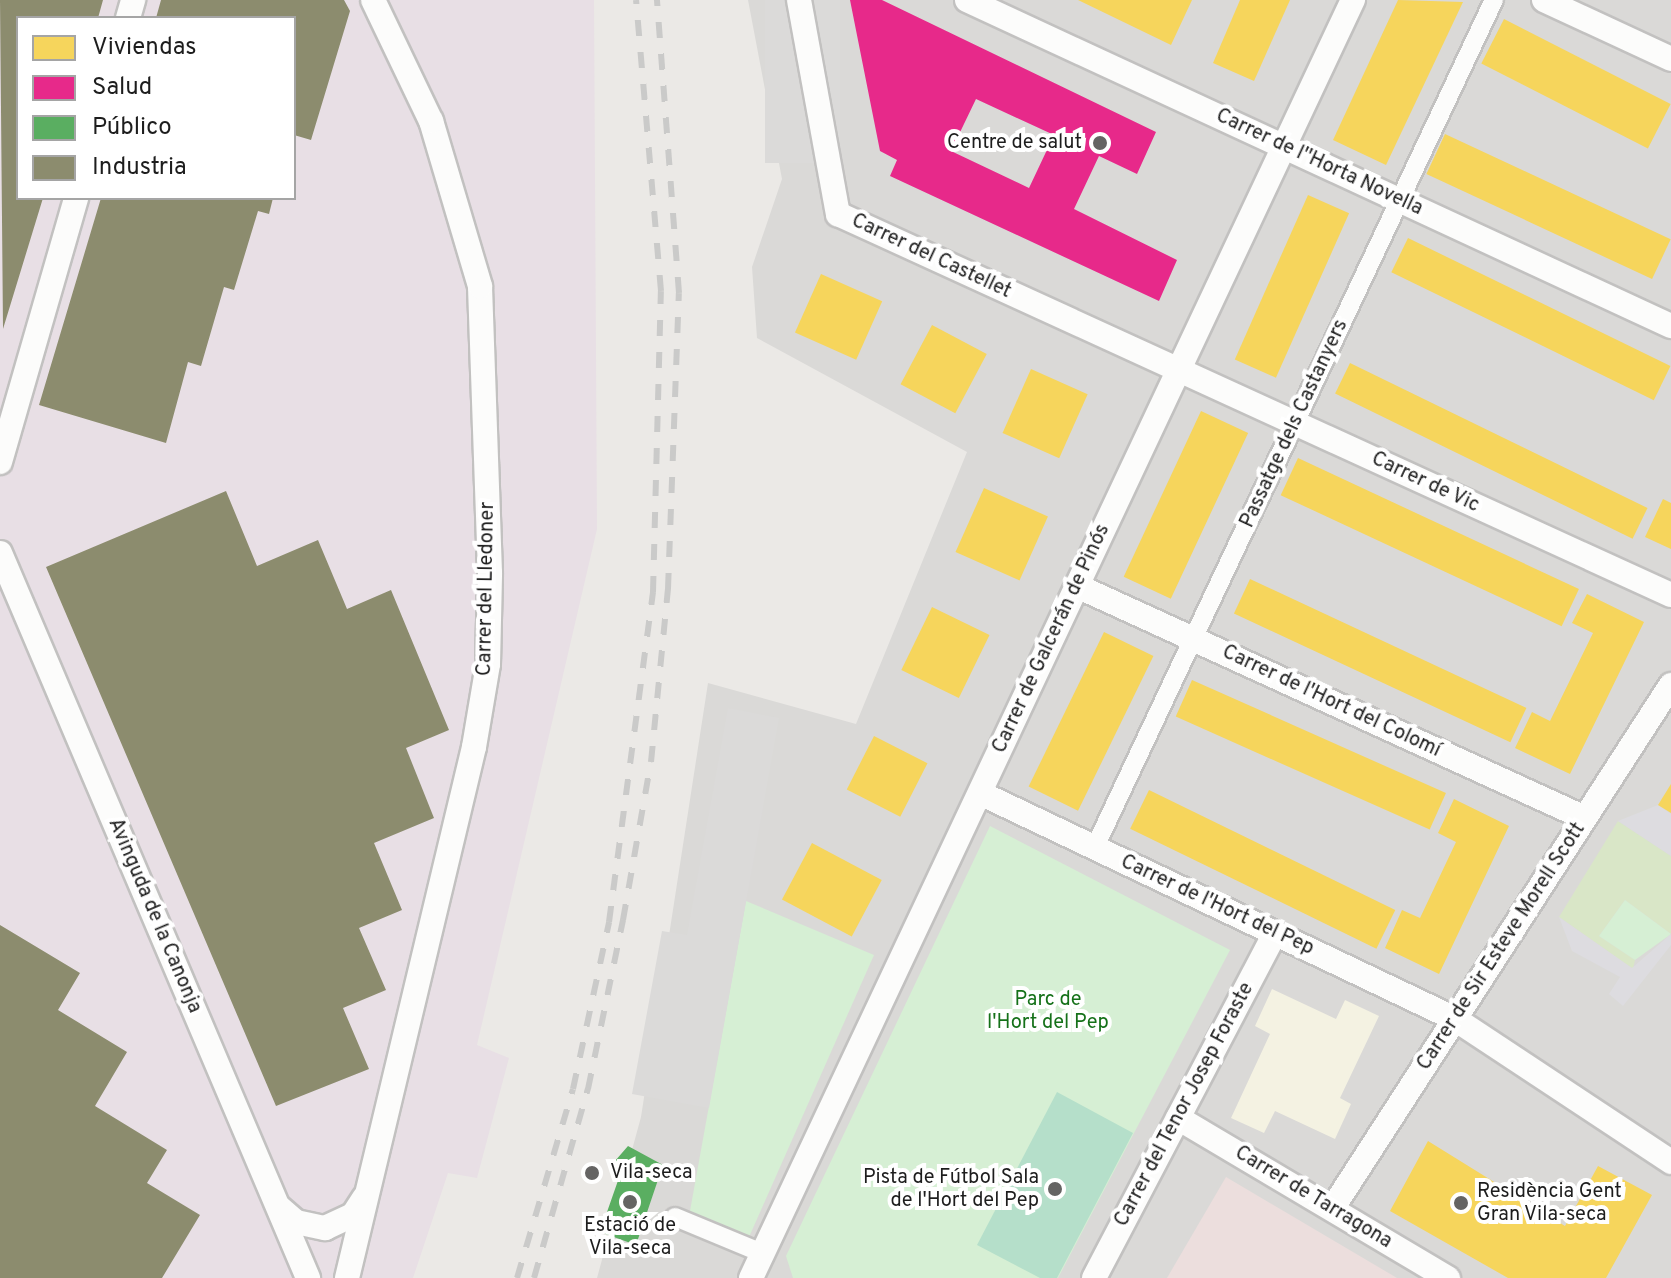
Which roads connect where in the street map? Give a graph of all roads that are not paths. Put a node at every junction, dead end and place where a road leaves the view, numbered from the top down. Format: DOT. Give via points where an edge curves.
graph roads {
  1 [pos="373,0"];
  2 [pos="799,0"];
  3 [pos="967,0"];
  4 [pos="1353,0"];
  5 [pos="1494,0"];
  6 [pos="1544,0"];
  7 [pos="1671,59"];
  8 [pos="1284,147"];
  9 [pos="75,200"];
  10 [pos="1400,200"];
  11 [pos="1671,326"];
  12 [pos="1178,371"];
  13 [pos="1295,424"];
  14 [pos="0,462"];
  15 [pos="0,553"];
  16 [pos="1077,586"];
  17 [pos="1671,595"];
  18 [pos="1193,639"];
  19 [pos="1671,685"];
  20 [pos="980,793"];
  21 [pos="1585,818"];
  22 [pos="1095,847"];
  23 [pos="1275,933"];
  24 [pos="1455,1019"];
  25 [pos="1178,1118"];
  26 [pos="1671,1162"];
  27 [pos="369,1185"];
  28 [pos="276,1202"];
  29 [pos="1332,1209"];
  30 [pos="675,1217"];
  31 [pos="762,1253"];
  32 [pos="308,1278"];
  33 [pos="347,1278"];
  34 [pos="751,1278"];
  35 [pos="1094,1278"];
  36 [pos="1448,1278"];
  1 -- 27 [label="street, Carrer del Lledoner" via="431,121 480,286 490,573 488,664 474,747"];
  2 -- 12 [label="street, Carrer del Castellet" via="838,214"];
  3 -- 8 [label="street, Carrer de l''Horta Novella"];
  4 -- 8 [label="street, Carrer de Galcerán de Pinós"];
  5 -- 10 [label="street, Passatge dels Castanyers"];
  6 -- 7 [label="street"];
  8 -- 10 [label="street, Carrer de l''Horta Novella"];
  8 -- 12 [label="street, Carrer de Galcerán de Pinós"];
  9 -- 14 [label="street"];
  10 -- 11 [label="street, Carrer de l''Horta Novella"];
  10 -- 13 [label="street, Passatge dels Castanyers"];
  12 -- 13 [label="street, Carrer de Vic"];
  12 -- 16 [label="street, Carrer de Galcerán de Pinós"];
  13 -- 17 [label="street, Carrer de Vic"];
  13 -- 18 [label="street, Passatge dels Castanyers"];
  15 -- 28 [label="street, Avinguda de la Canonja"];
  16 -- 18 [label="street, Carrer de l'Hort del Colomí"];
  16 -- 20 [label="street, Carrer de Galcerán de Pinós"];
  18 -- 21 [label="street, Carrer de l'Hort del Colomí"];
  18 -- 22 [label="street, Passatge dels Castanyers"];
  19 -- 21 [label="street, Carrer de Sir Esteve Morell Scott"];
  20 -- 22 [label="street, Carrer de l'Hort del Pep"];
  20 -- 31 [label="street, Carrer de Galcerán de Pinós"];
  21 -- 24 [label="street, Carrer de Sir Esteve Morell Scott"];
  22 -- 23 [label="street, Carrer de l'Hort del Pep"];
  23 -- 24 [label="street, Carrer de l'Hort del Pep"];
  23 -- 25 [label="street, Carrer del Tenor Josep Foraste"];
  24 -- 26 [label="street, Carrer de l'Hort del Pep"];
  24 -- 29 [label="street, Carrer de Sir Esteve Morell Scott"];
  25 -- 29 [label="street, Carrer de Tarragona"];
  25 -- 35 [label="street, Carrer del Tenor Josep Foraste"];
  27 -- 28 [label="street, Carrer del Lledoner" via="353,1215 325,1228 296,1222"];
  27 -- 33 [label="street, Carrer del Lledoner"];
  28 -- 32 [label="street, Avinguda de la Canonja"];
  29 -- 36 [label="street, Carrer de Tarragona"];
  30 -- 31 [label="street"];
  31 -- 34 [label="street, Carrer de Galcerán de Pinós"];
}
